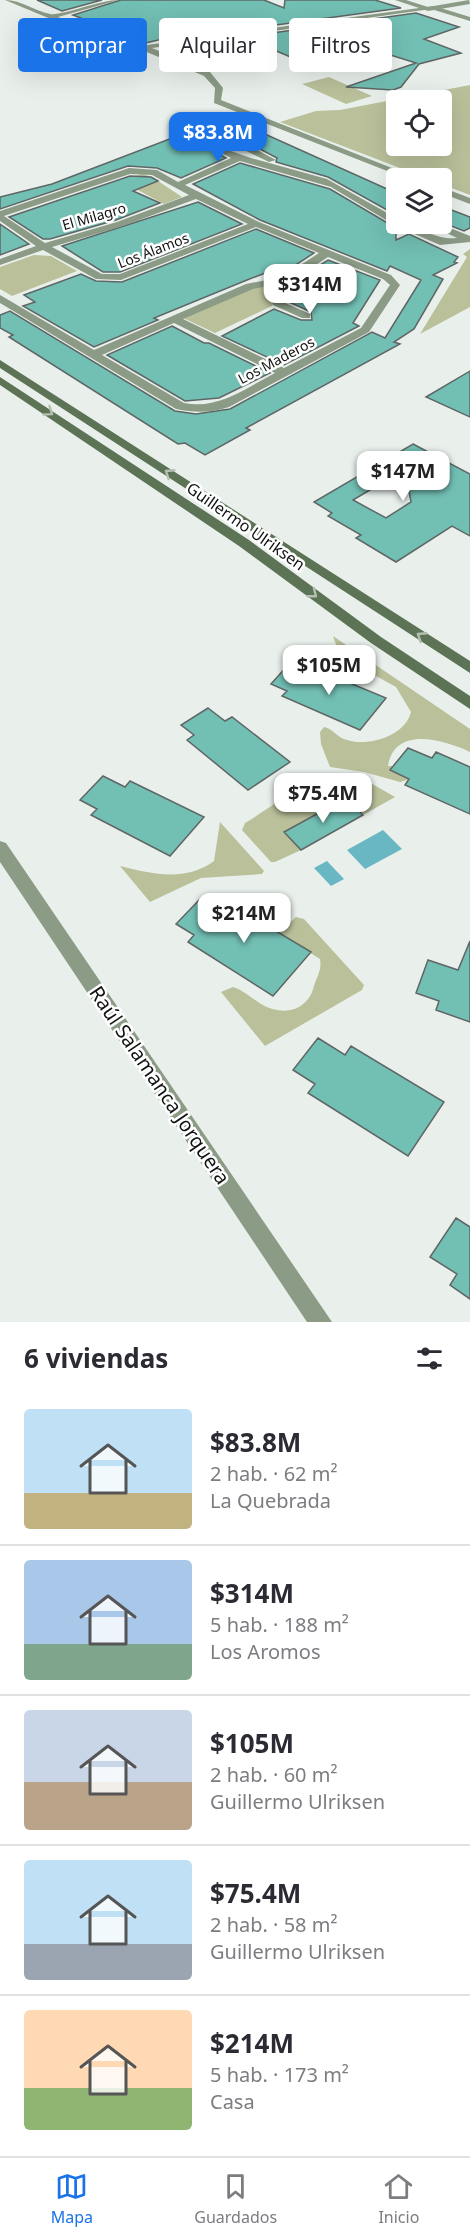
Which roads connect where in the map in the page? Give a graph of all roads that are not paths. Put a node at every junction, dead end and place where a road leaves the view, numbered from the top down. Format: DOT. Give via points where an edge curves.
graph roads {
  1 [pos="9,0"];
  2 [pos="115,0"];
  3 [pos="399,0"];
  4 [pos="415,0"];
  5 [pos="470,2"];
  6 [pos="433,9"];
  7 [pos="50,17"];
  8 [pos="470,19"];
  9 [pos="147,47"];
  10 [pos="147,50"];
  11 [pos="262,154"];
  12 [pos="243,158"];
  13 [pos="387,168"];
  14 [pos="286,169"];
  15 [pos="174,182"];
  16 [pos="452,194"];
  17 [pos="196,196"];
  18 [pos="470,201"];
  19 [pos="372,206"];
  20 [pos="386,210"];
  21 [pos="0,215"];
  22 [pos="386,217"];
  23 [pos="256,224"];
  24 [pos="452,232"];
  25 [pos="423,234"];
  26 [pos="469,239"];
  27 [pos="43,246"];
  28 [pos="328,252"];
  29 [pos="0,262"];
  30 [pos="285,280"];
  31 [pos="0,298"];
  32 [pos="306,316"];
  33 [pos="175,319"];
  34 [pos="94,354"];
  35 [pos="0,363"];
  36 [pos="284,373"];
  37 [pos="0,380"];
  38 [pos="470,668"];
  39 [pos="470,704"];
  40 [pos="0,848"];
  41 [pos="321,1322"];
  1 -- 7 [label="street"];
  2 -- 7 [label="street"];
  3 -- 6 [label="street"];
  4 -- 6 [label="street"];
  5 -- 6 [label="street"];
  6 -- 8 [label="street"];
  6 -- 9 [label="street"];
  10 -- 13 [label="street" via="207,74 219,88 217,101"];
  11 -- 12 [label="street" via="258,158"];
  11 -- 12 [label="street" via="224,136 205,140"];
  11 -- 14 [label="street"];
  12 -- 14 [label="street"];
  12 -- 15 [label="street"];
  14 -- 19 [label="street" via="339,188"];
  15 -- 17 [label="street, Los Maderos"];
  15 -- 21 [label="street, Los Maderos" via="145,170 129,171"];
  16 -- 18 [label="street"];
  17 -- 23 [label="street, Los Maderos"];
  17 -- 27 [label="street, El Milagro" via="120,224"];
  19 -- 20 [label="street"];
  19 -- 22 [label="street"];
  21 -- 27 [label="street, Los Álamos"];
  23 -- 27 [label="street, Los Álamos" via="121,277 100,277"];
  23 -- 28 [label="street, Los Maderos"];
  24 -- 26 [label="street"];
  25 -- 26 [label="street" via="444,243"];
  27 -- 29 [label="street, El Milagro"];
  28 -- 30 [label="street"];
  28 -- 36 [label="street, Los Maderos" via="387,277 395,285 365,330"];
  30 -- 32 [label="street" via="277,303"];
  30 -- 33 [label="street" via="250,286"];
  31 -- 34 [label="street, Los Maderos"];
  33 -- 34 [label="street"];
  33 -- 36 [label="street"];
  34 -- 36 [label="street, Los Maderos" via="180,406 194,410 225,404"];
  38 -- 35 [label="main road, Guillermo Ulriksen, one-way"];
  37 -- 39 [label="main road, Guillermo Ulriksen, one-way" via="244,543"];
  40 -- 41 [label="street, Raúl Salamanca Jorquera"];
}
